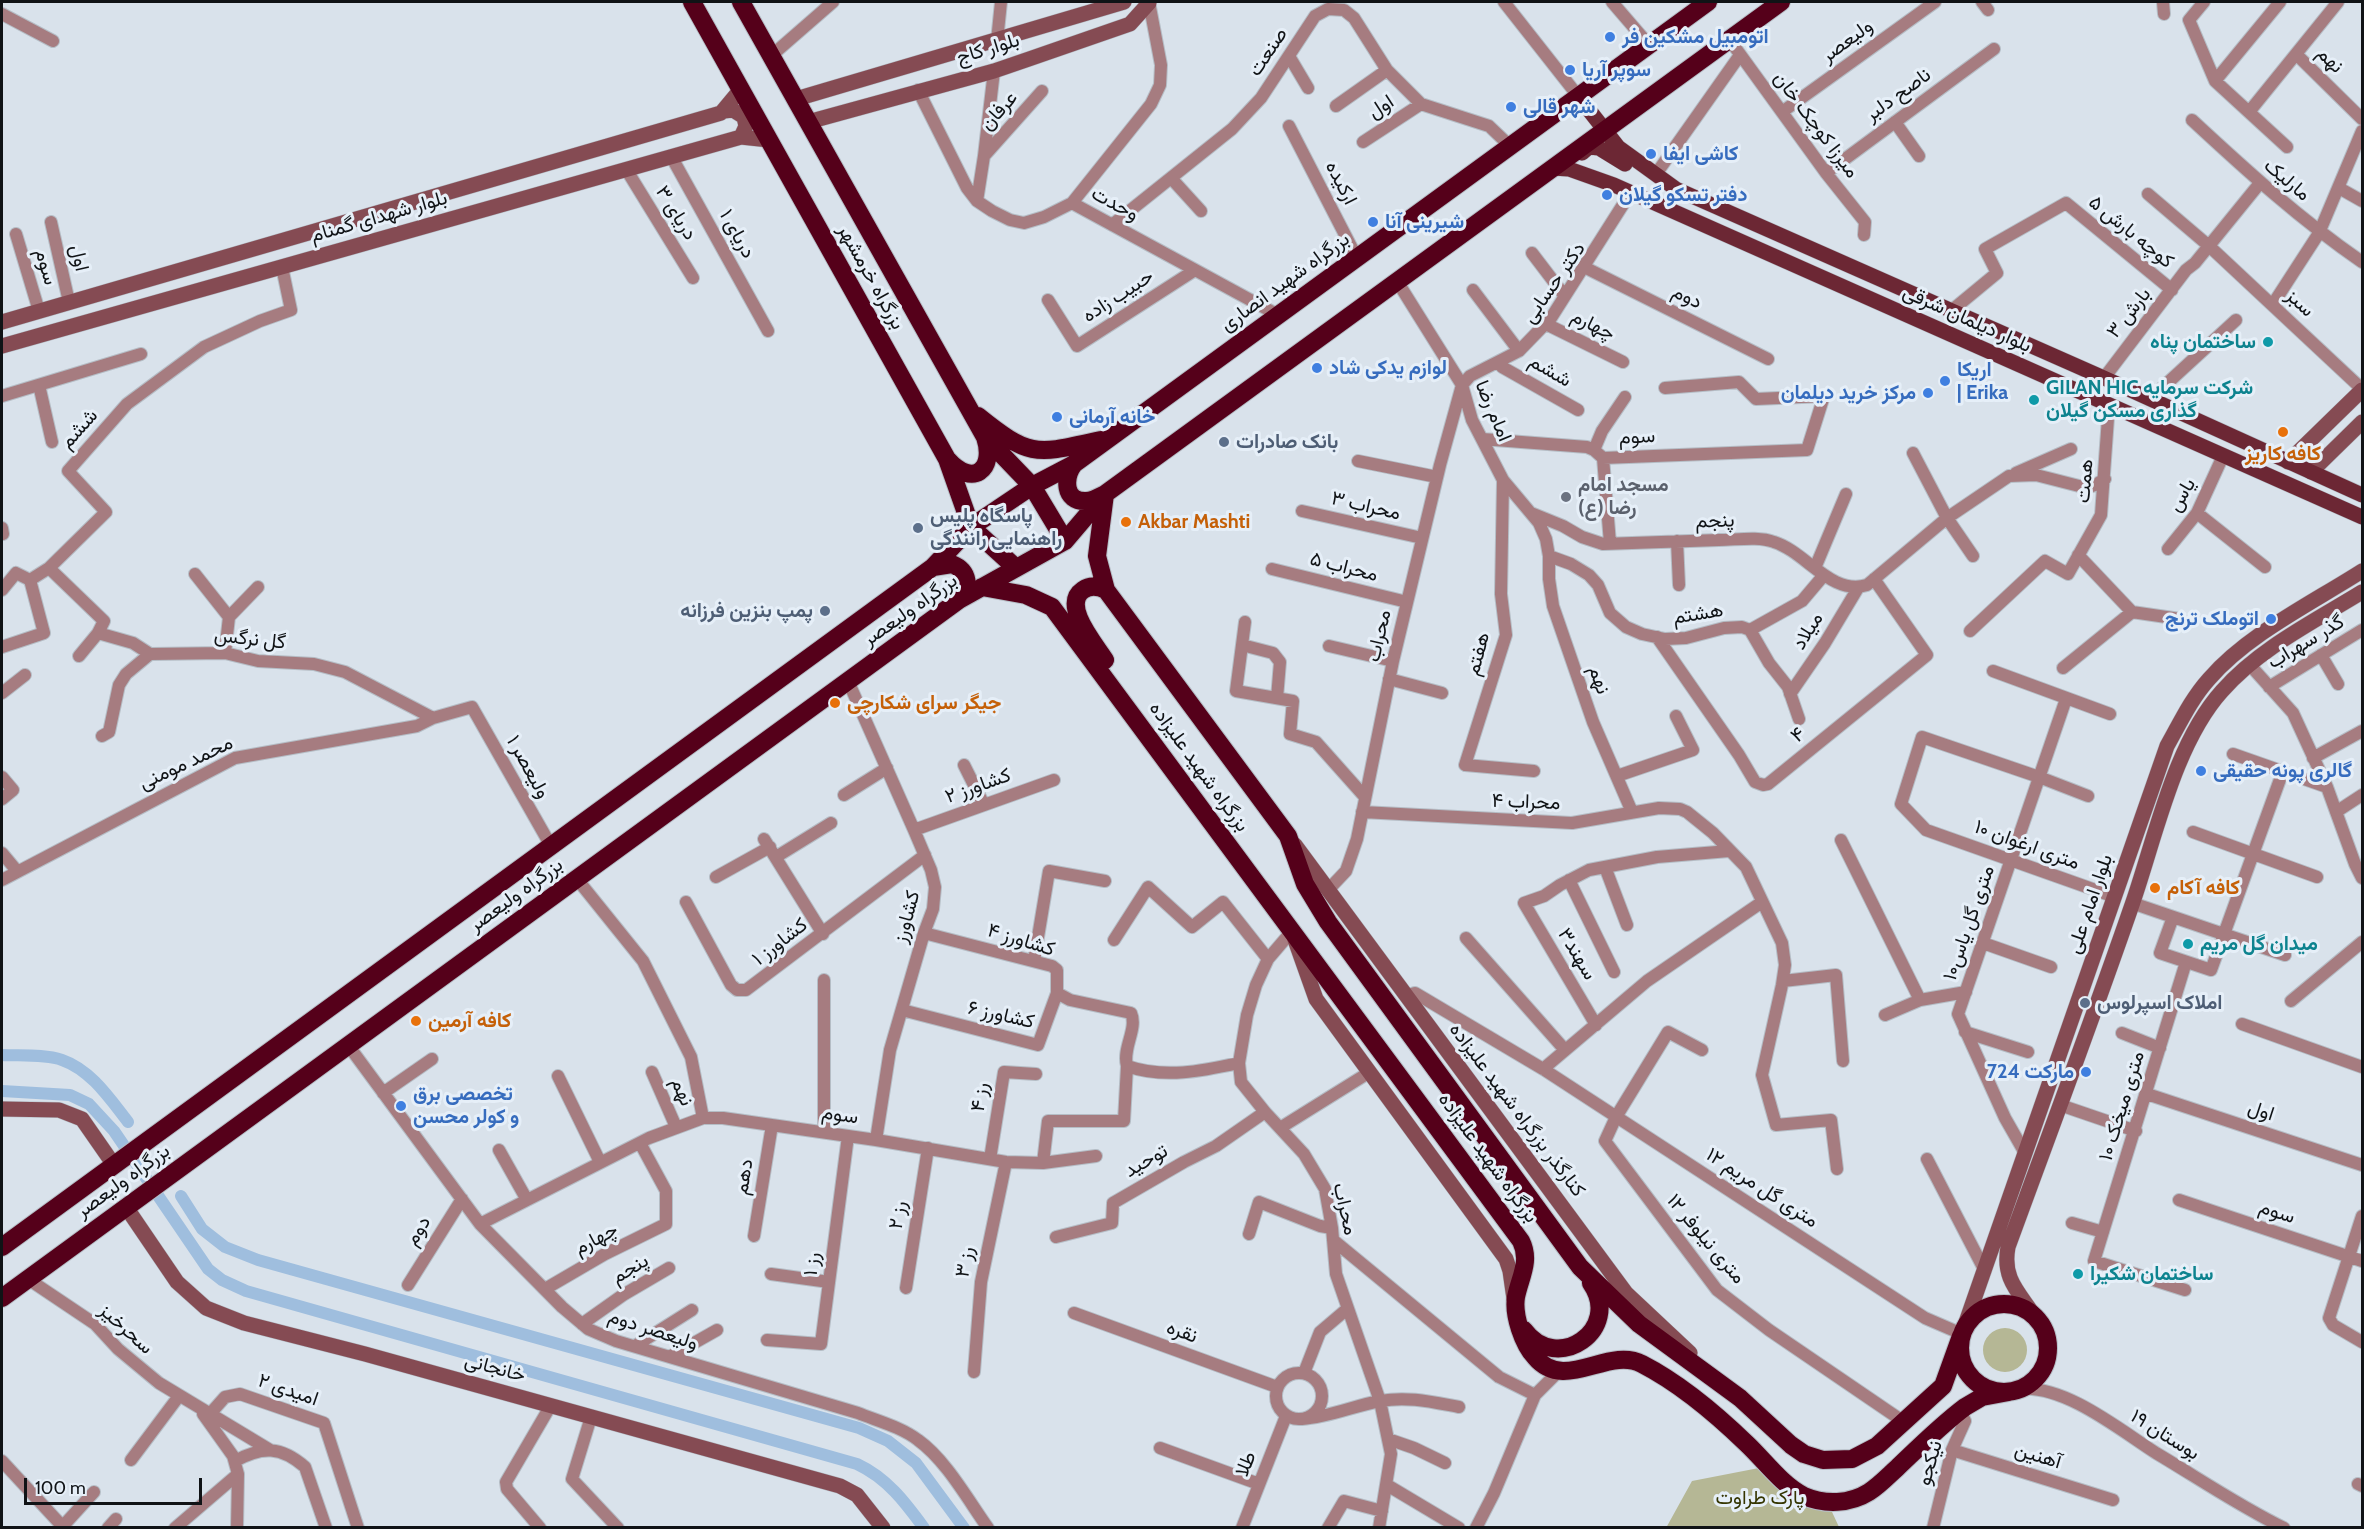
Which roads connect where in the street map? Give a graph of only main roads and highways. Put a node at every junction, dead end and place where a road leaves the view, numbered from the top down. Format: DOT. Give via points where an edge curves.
graph roads {
  1 [pos="692,2"];
  2 [pos="741,2"];
  3 [pos="1124,2"];
  4 [pos="1128,2"];
  5 [pos="1149,2"];
  6 [pos="1708,2"];
  7 [pos="1781,2"];
  8 [pos="835,88"];
  9 [pos="741,89"];
  10 [pos="1578,96"];
  11 [pos="796,99"];
  12 [pos="724,111"];
  13 [pos="840,113"];
  14 [pos="808,122"];
  15 [pos="1604,130"];
  16 [pos="741,137"];
  17 [pos="769,140"];
  18 [pos="1552,168"];
  19 [pos="1594,176"];
  20 [pos="1676,189"];
  21 [pos="275,243"];
  22 [pos="282,267"];
  23 [pos="2,322"];
  24 [pos="2,346"];
  25 [pos="2104,378"];
  26 [pos="2362,390"];
  27 [pos="2109,405"];
  28 [pos="969,409"];
  29 [pos="2362,422"];
  30 [pos="2327,426"];
  31 [pos="985,437"];
  32 [pos="1109,439"];
  33 [pos="2343,441"];
  34 [pos="947,459"];
  35 [pos="2288,462"];
  36 [pos="1074,464"];
  37 [pos="2311,472"];
  38 [pos="2276,479"];
  39 [pos="1032,486"];
  40 [pos="1105,494"];
  41 [pos="2362,495"];
  42 [pos="2362,517"];
  43 [pos="971,527"];
  44 [pos="1065,541"];
  45 [pos="933,567"];
  46 [pos="1016,568"];
  47 [pos="2362,572"];
  48 [pos="982,587"];
  49 [pos="1106,590"];
  50 [pos="2362,592"];
  51 [pos="959,600"];
  52 [pos="1121,698"];
  53 [pos="1288,836"];
  54 [pos="2115,897"];
  55 [pos="2132,903"];
  56 [pos="2,1109"];
  57 [pos="114,1165"];
  58 [pos="126,1207"];
  59 [pos="2,1247"];
  60 [pos="1580,1268"];
  61 [pos="2,1298"];
  62 [pos="1518,1317"];
  63 [pos="2035,1317"];
  64 [pos="1962,1333"];
  65 [pos="2015,1391"];
  66 [pos="1732,1392"];
  67 [pos="883,1527"];
  1 -- 9 [label="highway, بزرگراه خرمشهر"];
  2 -- 11 [label="highway, بزرگراه خرمشهر"];
  3 -- 8 [label="main road, بلوار کاج"];
  4 -- 5 [label="main road"];
  5 -- 13 [label="main road, بلوار کاج" via="1130,24 994,71"];
  6 -- 10 [label="highway, بزرگراه شهید انصاری"];
  7 -- 15 [label="highway"];
  8 -- 11 [label="main road, بلوار کاج"];
  8 -- 13 [label="main road" via="828,100 832,109"];
  9 -- 12 [label="main road"];
  9 -- 17 [label="highway, بزرگراه خرمشهر"];
  10 -- 15 [label="main road, بلوار دیلمان شرقی"];
  10 -- 32 [label="highway, بزرگراه شهید انصاری"];
  11 -- 14 [label="highway, بزرگراه خرمشهر"];
  12 -- 16 [label="main road" via="733,110 744,117 746,126"];
  12 -- 21 [label="main road, بلوار شهدای گمنام"];
  13 -- 14 [label="main road, بلوار کاج"];
  14 -- 28 [label="highway, بزرگراه خرمشهر"];
  15 -- 18 [label="highway"];
  15 -- 20 [label="main road, بلوار دیلمان شرقی" via="1618,147"];
  16 -- 17 [label="main road, بلوار شهدای گمنام"];
  16 -- 22 [label="main road, بلوار شهدای گمنام"];
  17 -- 34 [label="highway, بزرگراه خرمشهر"];
  18 -- 19 [label="main road, بلوار دیلمان شرقی"];
  18 -- 40 [label="highway"];
  19 -- 20 [label="main road" via="1580,159 1583,151 1592,146"];
  19 -- 27 [label="main road, بلوار دیلمان شرقی"];
  20 -- 25 [label="main road, بلوار دیلمان شرقی"];
  21 -- 22 [label="main road"];
  21 -- 23 [label="main road, بلوار شهدای گمنام"];
  22 -- 24 [label="main road, بلوار شهدای گمنام"];
  25 -- 27 [label="main road"];
  25 -- 35 [label="main road, بلوار دیلمان شرقی"];
  26 -- 30 [label="main road"];
  27 -- 38 [label="main road, بلوار دیلمان شرقی"];
  28 -- 31 [label="highway, بزرگراه خرمشهر"];
  28 -- 32 [label="highway" via="1007,440 1031,450 1050,451"];
  29 -- 33 [label="main road"];
  30 -- 33 [label="main road" via="2328,435"];
  30 -- 35 [label="main road"];
  31 -- 34 [label="highway" via="989,457 980,471 963,473"];
  31 -- 39 [label="highway, بزرگراه خرمشهر"];
  32 -- 36 [label="highway, بزرگراه شهید انصاری"];
  33 -- 37 [label="main road"];
  34 -- 43 [label="highway, بزرگراه خرمشهر"];
  35 -- 37 [label="main road, بلوار دیلمان شرقی"];
  36 -- 39 [label="highway, بزرگراه شهید انصاری"];
  36 -- 40 [label="highway" via="1066,485 1076,499 1086,501"];
  37 -- 38 [label="main road" via="2301,481"];
  37 -- 41 [label="main road, بلوار دیلمان شرقی"];
  38 -- 42 [label="main road, بلوار دیلمان شرقی"];
  39 -- 43 [label="highway, بزرگراه شهید انصاری"];
  39 -- 44 [label="highway, بزرگراه خرمشهر"];
  40 -- 44 [label="highway"];
  40 -- 49 [label="highway, بزرگراه شهید علیزاده" via="1097,556"];
  43 -- 45 [label="highway, بزرگراه ولیعصر"];
  43 -- 46 [label="highway, بزرگراه خرمشهر"];
  44 -- 46 [label="highway, بزرگراه ولیعصر"];
  45 -- 51 [label="highway" via="952,564 963,572 967,588"];
  45 -- 57 [label="highway, بزرگراه ولیعصر"];
  46 -- 48 [label="highway, بزرگراه ولیعصر"];
  47 -- 54 [label="main road, بلوار امام علی" via="2277,623 2228,659 2208,680 2168,746"];
  48 -- 51 [label="highway, بزرگراه ولیعصر"];
  48 -- 52 [label="highway, بزرگراه شهید علیزاده" via="1026,595 1052,607"];
  49 -- 52 [label="highway" via="1093,586 1083,589 1075,600 1075,610 1115,676"];
  49 -- 53 [label="highway, بزرگراه شهید علیزاده"];
  50 -- 55 [label="main road, بلوار امام علی" via="2249,664 2202,717 2184,753"];
  51 -- 58 [label="highway, بزرگراه ولیعصر"];
  52 -- 62 [label="highway, بزرگراه شهید علیزاده" via="1521,1240 1526,1262 1517,1294"];
  53 -- 60 [label="highway, بزرگراه شهید علیزاده" via="1301,877 1323,915"];
  53 -- 66 [label="main road, کنارگذر بزرگراه شهید علیزاده" via="1626,1293"];
  54 -- 55 [label="main road"];
  54 -- 64 [label="main road, بلوار امام علی"];
  55 -- 63 [label="main road, بلوار امام علی" via="2008,1247 2009,1278"];
  56 -- 57 [label="main road" via="59,1110 82,1119"];
  57 -- 59 [label="highway, بزرگراه ولیعصر"];
  58 -- 61 [label="highway, بزرگراه ولیعصر"];
  58 -- 67 [label="main road, خانجانی" via="177,1282 206,1308 244,1323 840,1486 857,1495"];
  60 -- 62 [label="highway" via="1595,1289 1599,1305 1598,1319 1588,1336 1567,1348 1547,1347 1529,1337"];
  60 -- 66 [label="highway, بزرگراه شهید علیزاده" via="1639,1324"];
  62 -- 65 [label="highway, بزرگراه شهید علیزاده" via="1527,1346 1545,1366 1572,1371 1622,1360 1642,1364 1718,1418 1794,1490 1824,1502 1847,1501 1870,1491 1960,1411 1982,1397"];
  63 -- 64 [label="highway" via="2016,1306 1997,1305 1976,1314"];
  63 -- 65 [label="highway" via="2046,1336 2047,1360 2037,1377"];
  64 -- 65 [label="highway" via="1961,1359 1969,1376 1989,1390"];
  64 -- 66 [label="highway, بزرگراه شهید علیزاده" via="1943,1386 1875,1448 1848,1460 1816,1459 1804,1454"];
}
